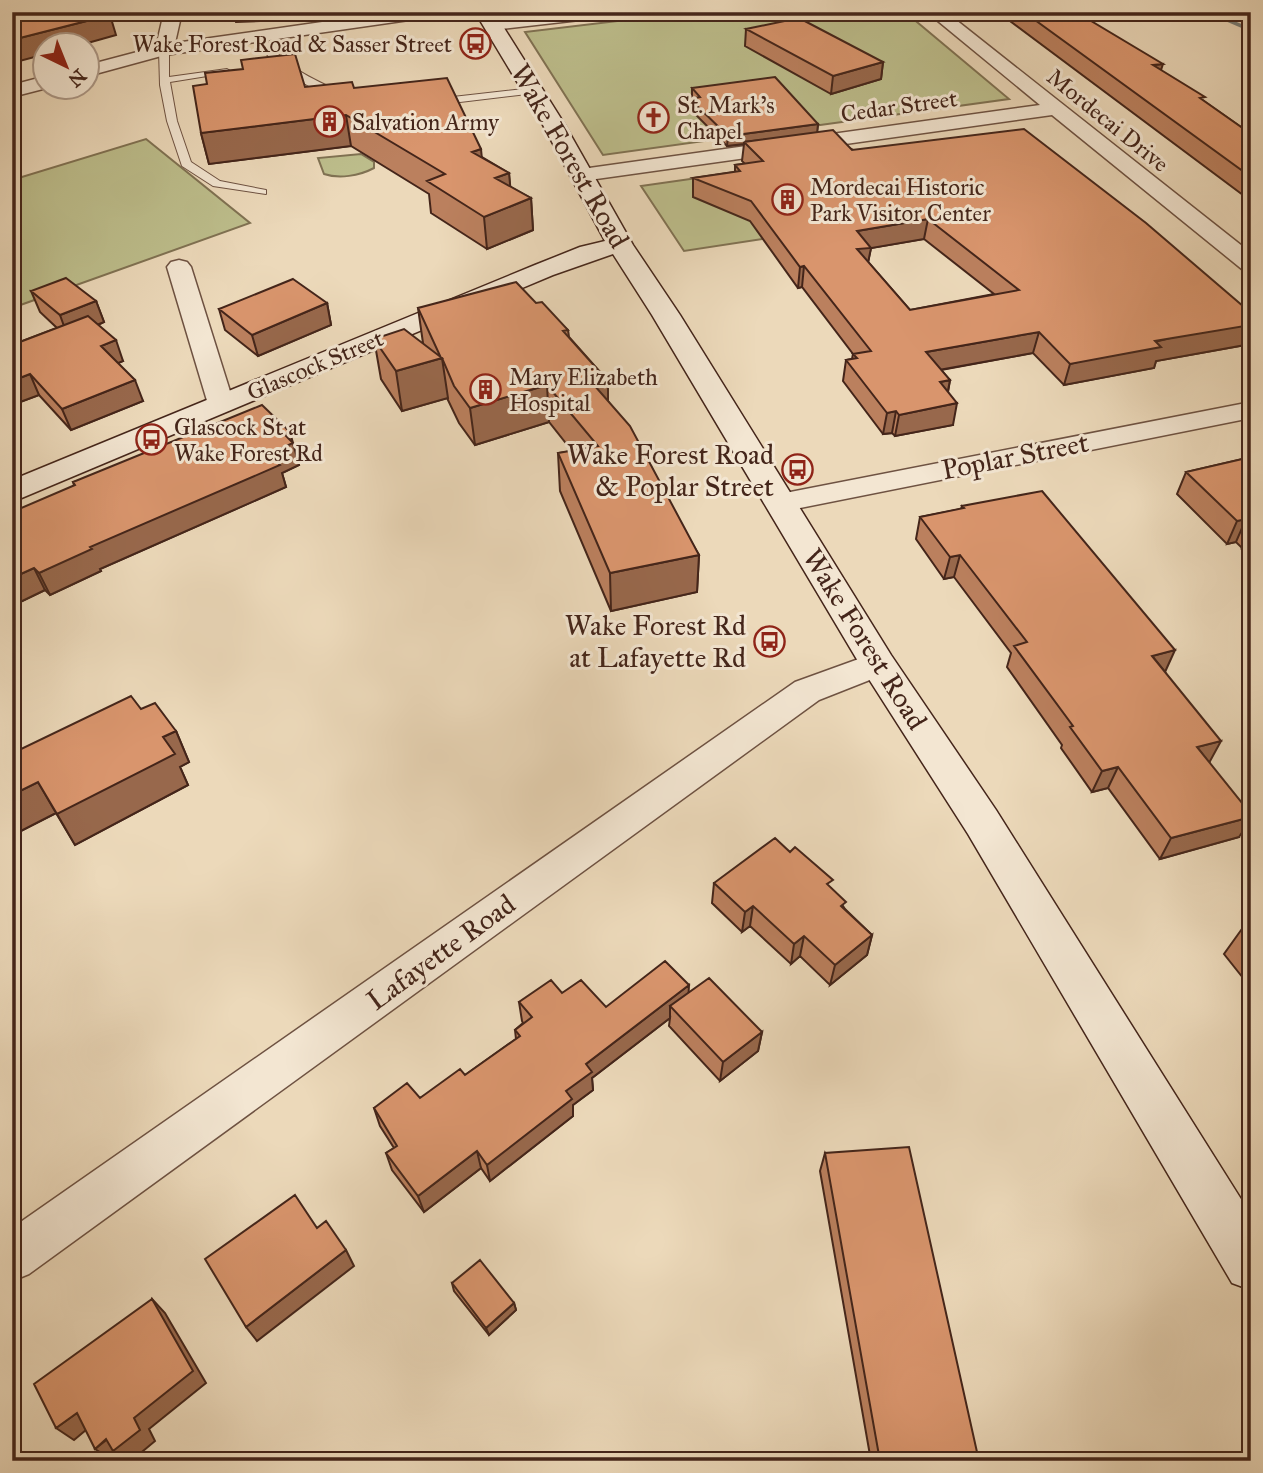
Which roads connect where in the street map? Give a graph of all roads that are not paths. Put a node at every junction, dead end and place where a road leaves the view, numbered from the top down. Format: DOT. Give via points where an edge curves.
graph roads {
  1 [pos="173,12"];
  2 [pos="430,12"];
  3 [pos="606,12"];
  4 [pos="936,12"];
  5 [pos="488,18"];
  6 [pos="259,36"];
  7 [pos="164,50"];
  8 [pos="102,67"];
  9 [pos="240,70"];
  10 [pos="166,80"];
  11 [pos="32,86"];
  12 [pos="12,91"];
  13 [pos="533,91"];
  14 [pos="355,103"];
  15 [pos="423,103"];
  16 [pos="1055,109"];
  17 [pos="582,175"];
  18 [pos="262,191"];
  19 [pos="620,245"];
  20 [pos="1251,265"];
  21 [pos="179,267"];
  22 [pos="221,404"];
  23 [pos="1251,410"];
  24 [pos="12,492"];
  25 [pos="780,503"];
  26 [pos="878,664"];
  27 [pos="12,1257"];
  28 [pos="1251,1264"];
  1 -- 7 [label="street"];
  2 -- 6 [label="street"];
  3 -- 5 [label="street"];
  4 -- 16 [label="street, Mordecai Drive"];
  5 -- 13 [label="main road, Wake Forest Road"];
  6 -- 7 [label="street"];
  6 -- 14 [label="lane" via="271,62"];
  7 -- 8 [label="street"];
  7 -- 10 [label="lane"];
  9 -- 10 [label="lane"];
  10 -- 18 [label="lane" via="172,121 186,164 217,184"];
  11 -- 12 [label="street"];
  13 -- 15 [label="lane"];
  13 -- 17 [label="main road, Wake Forest Road"];
  16 -- 17 [label="street, Cedar Street"];
  16 -- 20 [label="street, Mordecai Drive"];
  17 -- 19 [label="main road, Wake Forest Road"];
  19 -- 22 [label="main road, Glascock Street" via="589,252"];
  19 -- 25 [label="main road, Wake Forest Road"];
  21 -- 22 [label="street"];
  22 -- 24 [label="main road, Glascock Street"];
  23 -- 25 [label="street, Poplar Street"];
  25 -- 26 [label="main road, Wake Forest Road"];
  26 -- 27 [label="street, Lafayette Road" via="807,691"];
  26 -- 28 [label="main road, Wake Forest Road" via="982,822"];
}
